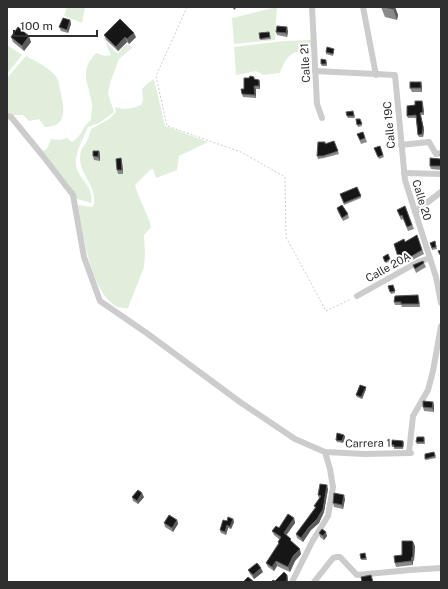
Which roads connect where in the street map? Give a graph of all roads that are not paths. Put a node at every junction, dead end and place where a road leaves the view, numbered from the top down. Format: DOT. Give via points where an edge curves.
graph roads {
  1 [pos="312,7"];
  2 [pos="363,7"];
  3 [pos="315,70"];
  4 [pos="376,75"];
  5 [pos="7,116"];
  6 [pos="322,118"];
  7 [pos="401,145"];
  8 [pos="439,153"];
  9 [pos="404,173"];
  10 [pos="441,174"];
  11 [pos="441,192"];
  12 [pos="415,212"];
  13 [pos="430,258"];
  14 [pos="357,296"];
  15 [pos="441,303"];
  16 [pos="441,330"];
  17 [pos="325,452"];
  18 [pos="441,568"];
  19 [pos="292,582"];
  20 [pos="314,582"];
  1 -- 3 [label="street, Calle 21"];
  2 -- 4 [label="street"];
  3 -- 4 [label="street"];
  3 -- 6 [label="street, Calle 21" via="317,104"];
  4 -- 7 [label="street, Calle 19C" via="395,75"];
  5 -- 17 [label="street" via="11,117 73,195 84,257 100,301 295,439"];
  7 -- 8 [label="street" via="429,142"];
  7 -- 9 [label="street, Calle 19C"];
  9 -- 10 [label="street"];
  9 -- 12 [label="street, Calle 20"];
  11 -- 12 [label="street"];
  12 -- 13 [label="street, Calle 20"];
  13 -- 14 [label="street, Calle 20A"];
  13 -- 15 [label="street, Calle 20"];
  16 -- 17 [label="street, Carrera 1" via="428,390 413,416 410,452"];
  17 -- 19 [label="street" via="333,487 328,516"];
  18 -- 20 [label="street" via="357,575 337,556"];
}
